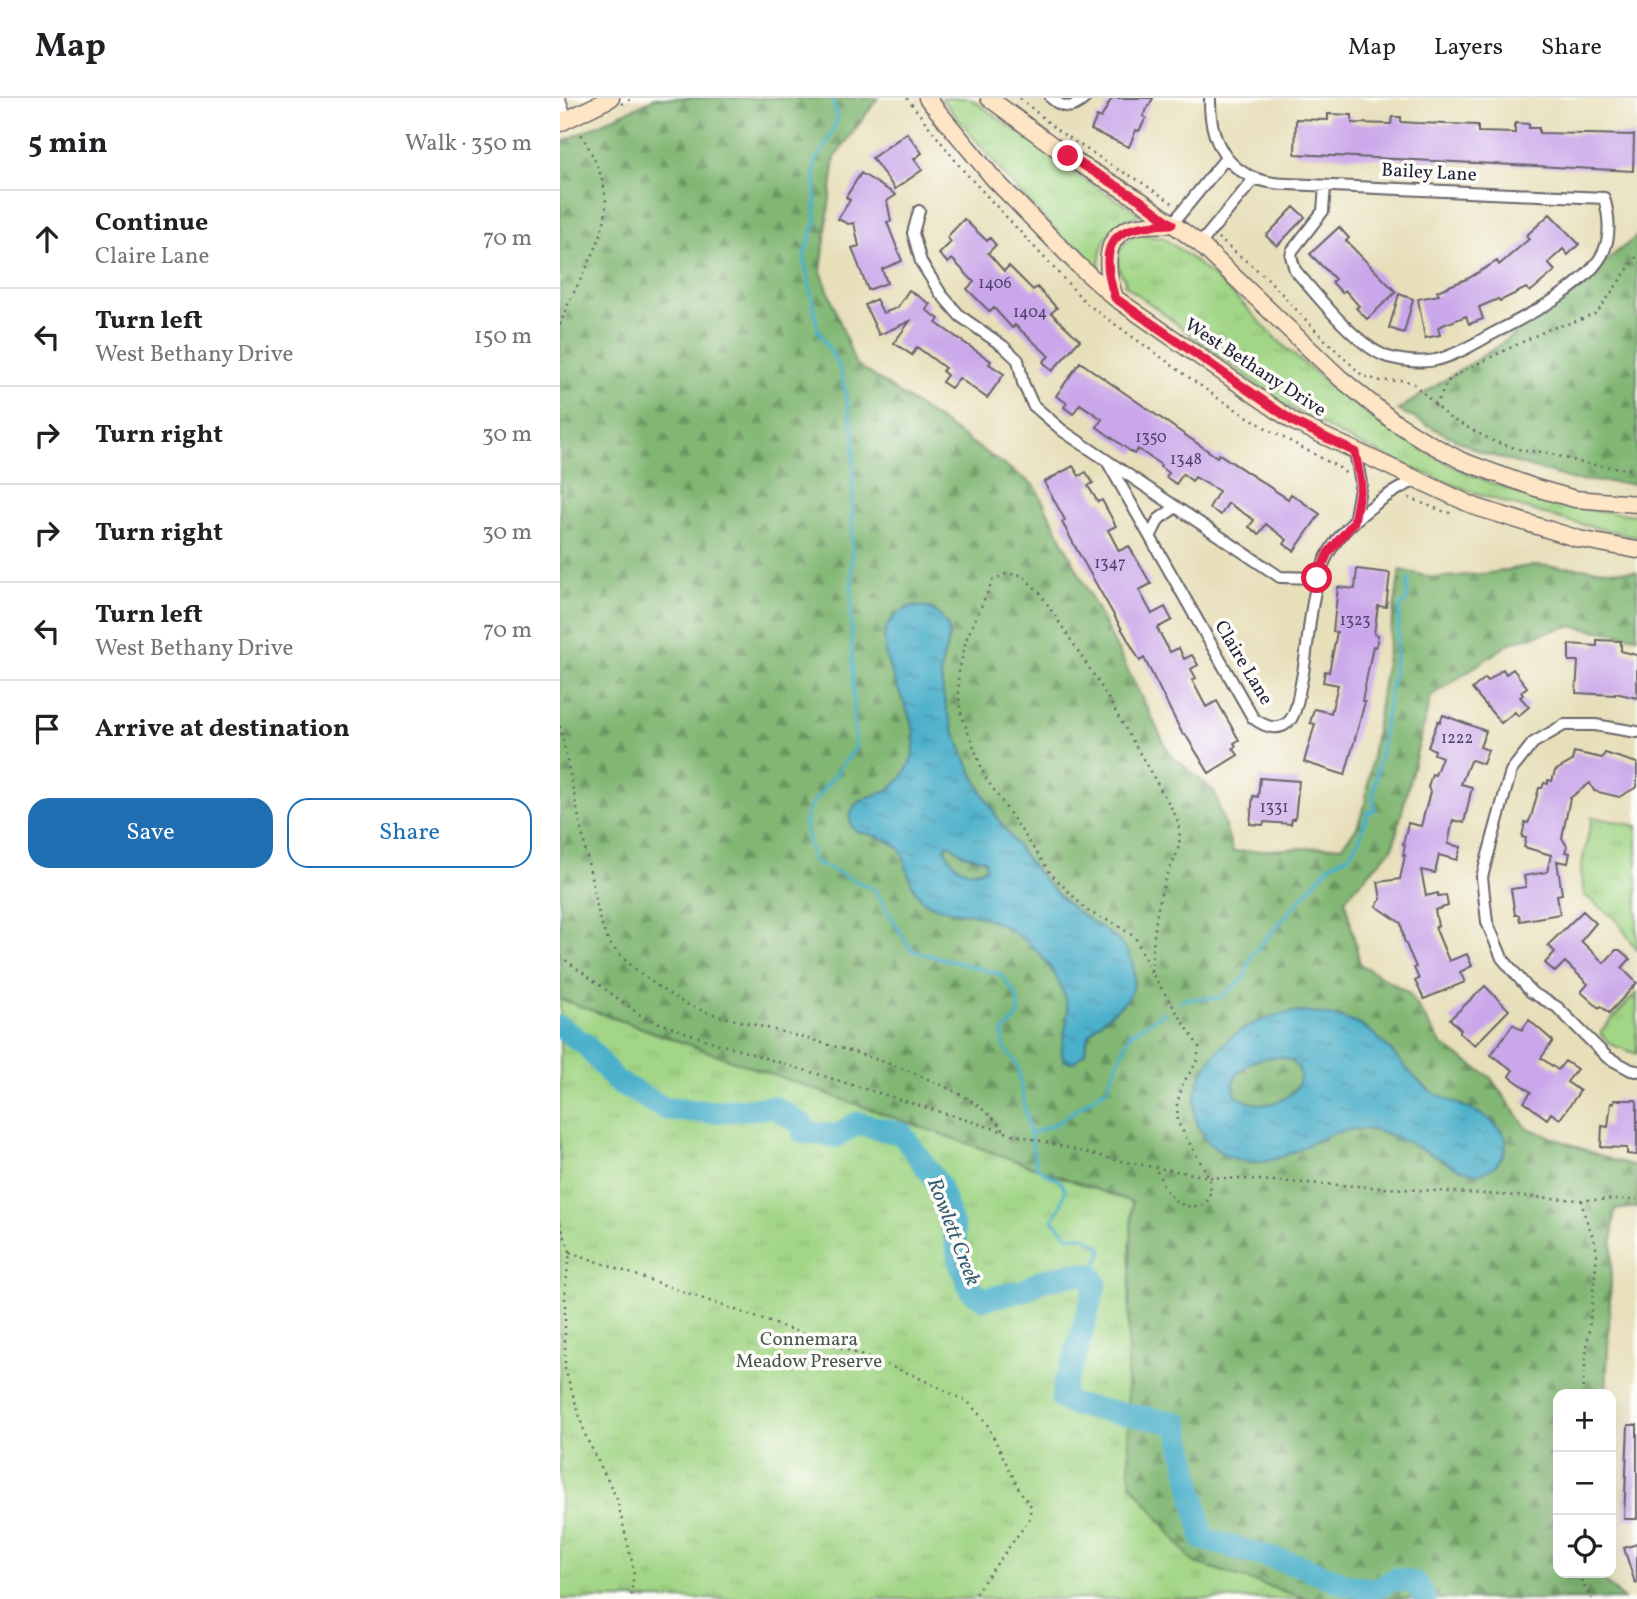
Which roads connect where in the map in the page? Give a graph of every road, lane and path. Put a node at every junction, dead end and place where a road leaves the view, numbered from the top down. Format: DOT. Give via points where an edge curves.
graph roads {
  1 [pos="611,98"];
  2 [pos="927,98"];
  3 [pos="989,98"];
  4 [pos="1051,98"];
  5 [pos="1085,98"];
  6 [pos="1210,98"];
  7 [pos="560,100"];
  8 [pos="589,103"];
  9 [pos="566,120"];
  10 [pos="1226,158"];
  11 [pos="1254,179"];
  12 [pos="1325,186"];
  13 [pos="919,212"];
  14 [pos="1172,224"];
  15 [pos="1200,244"];
  16 [pos="1637,256"];
  17 [pos="1115,298"];
  18 [pos="560,325"];
  19 [pos="1435,405"];
  20 [pos="1355,452"];
  21 [pos="1107,461"];
  22 [pos="1416,480"];
  23 [pos="1637,503"];
  24 [pos="1176,507"];
  25 [pos="1354,522"];
  26 [pos="1150,537"];
  27 [pos="1637,550"];
  28 [pos="1317,578"];
  29 [pos="560,726"];
  30 [pos="1637,732"];
  31 [pos="560,956"];
  32 [pos="1151,972"];
  33 [pos="1637,1071"];
  34 [pos="1005,1132"];
  35 [pos="1156,1169"];
  36 [pos="1209,1177"];
  37 [pos="1637,1199"];
  38 [pos="1582,1200"];
  39 [pos="560,1223"];
  40 [pos="570,1252"];
  41 [pos="1584,1389"];
  42 [pos="1581,1578"];
  43 [pos="631,1599"];
  44 [pos="971,1599"];
  45 [pos="1592,1599"];
  1 -- 8 [label="main road"];
  2 -- 17 [label="main road, West Bethany Drive" via="993,178"];
  3 -- 14 [label="main road, West Bethany Drive"];
  4 -- 5 [label="street" via="1066,108"];
  6 -- 10 [label="street" via="1211,125"];
  7 -- 9 [label="street"];
  8 -- 9 [label="main road"];
  9 -- 18 [label="path" via="594,158 606,196 603,225"];
  10 -- 11 [label="street, Bailey Lane"];
  10 -- 14 [label="street"];
  11 -- 12 [label="street, Bailey Lane"];
  11 -- 15 [label="street"];
  12 -- 12 [label="street, Bailey Lane" via="1604,198 1609,215 1604,250 1542,309 1467,348 1435,360 1386,356 1366,345 1295,270 1292,251 1323,212"];
  13 -- 21 [label="street, Claire Lane" via="913,233 920,262 941,294 960,316 1018,360 1033,405"];
  14 -- 15 [label="main road, West Bethany Drive"];
  14 -- 17 [label="main road" via="1134,227 1116,238 1107,268"];
  15 -- 23 [label="main road, West Bethany Drive" via="1340,378 1424,441 1462,461 1536,488 1575,499"];
  16 -- 19 [label="path" via="1597,313 1549,329 1468,369 1449,380"];
  17 -- 20 [label="main road, West Bethany Drive" via="1294,422"];
  20 -- 22 [label="main road, West Bethany Drive"];
  20 -- 25 [label="street, Claire Lane" via="1361,483"];
  21 -- 24 [label="street, Claire Lane"];
  21 -- 26 [label="street, Claire Lane"];
  22 -- 25 [label="street, Claire Lane" via="1395,489"];
  22 -- 27 [label="main road, West Bethany Drive" via="1476,507 1579,539"];
  24 -- 26 [label="street" via="1159,519"];
  24 -- 28 [label="street, Claire Lane" via="1280,577"];
  25 -- 28 [label="street, Claire Lane" via="1328,553"];
  26 -- 28 [label="street, Claire Lane" via="1254,718 1265,727 1281,727 1295,711"];
  29 -- 34 [label="path" via="600,920 609,943 631,965 678,999 713,1013 813,1040 951,1089 976,1103"];
  30 -- 33 [label="street" via="1564,725 1533,743 1511,771 1482,877 1487,922 1502,958 1531,992 1556,1007 1607,1057"];
  31 -- 34 [label="path" via="643,1017"];
  32 -- 32 [label="path" via="1163,888 1178,853 1181,832 1176,816 1099,682 1040,593 1021,575 1006,574 993,580 966,640 958,676 960,711 970,740 985,778 1051,874 1088,912 1135,937"];
  32 -- 36 [label="path" via="1199,1046 1197,1062 1183,1083 1177,1104 1178,1123"];
  34 -- 35 [label="path"];
  35 -- 36 [label="path"];
  35 -- 36 [label="path" via="1166,1191 1191,1208 1206,1203 1211,1191"];
  36 -- 38 [label="path"];
  37 -- 38 [label="path"];
  38 -- 41 [label="path" via="1597,1256"];
  39 -- 40 [label="path"];
  40 -- 43 [label="path" via="565,1369 586,1437 617,1499 634,1570"];
  40 -- 44 [label="path" via="818,1339 913,1375 968,1402 986,1422 1031,1506 1029,1520"];
  42 -- 45 [label="path"];
}
